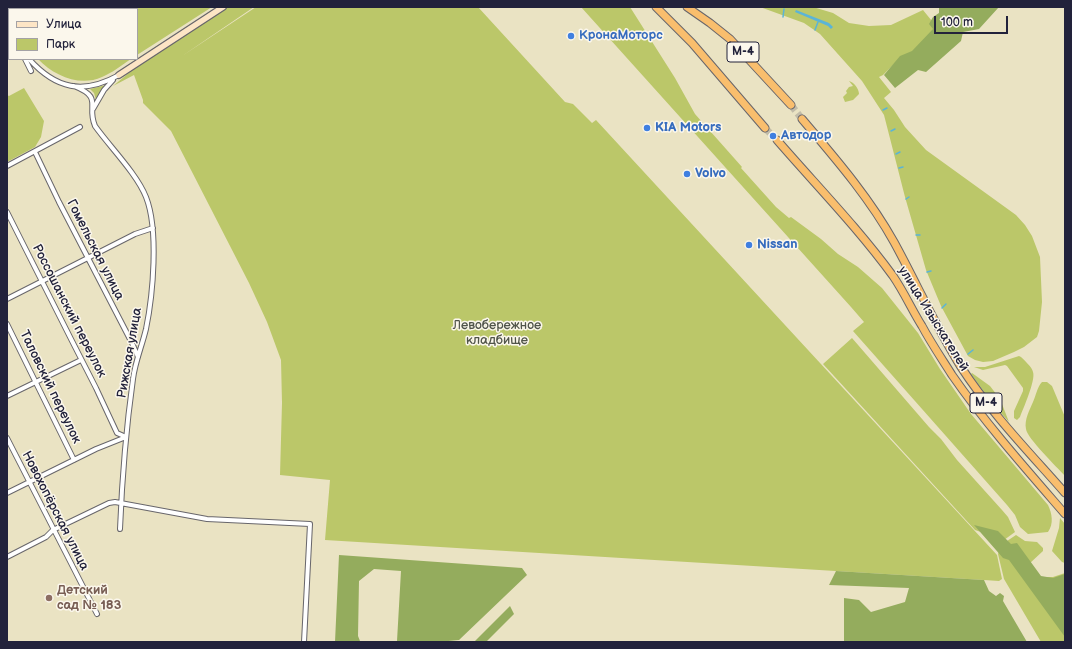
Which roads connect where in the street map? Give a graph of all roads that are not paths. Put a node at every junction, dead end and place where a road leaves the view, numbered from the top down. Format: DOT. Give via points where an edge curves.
graph roads {
  1 [pos="223,7"];
  2 [pos="656,7"];
  3 [pos="687,7"];
  4 [pos="26,60"];
  5 [pos="30,60"];
  6 [pos="31,71"];
  7 [pos="119,75"];
  8 [pos="74,86"];
  9 [pos="791,106"];
  10 [pos="93,110"];
  11 [pos="802,119"];
  12 [pos="80,126"];
  13 [pos="765,128"];
  14 [pos="777,140"];
  15 [pos="35,152"];
  16 [pos="7,166"];
  17 [pos="7,212"];
  18 [pos="153,228"];
  19 [pos="88,257"];
  20 [pos="43,282"];
  21 [pos="7,299"];
  22 [pos="7,324"];
  23 [pos="138,357"];
  24 [pos="81,360"];
  25 [pos="36,382"];
  26 [pos="7,396"];
  27 [pos="126,437"];
  28 [pos="7,438"];
  29 [pos="74,460"];
  30 [pos="30,483"];
  31 [pos="7,493"];
  32 [pos="1065,493"];
  33 [pos="121,502"];
  34 [pos="1065,514"];
  35 [pos="120,529"];
  36 [pos="53,530"];
  37 [pos="7,557"];
  38 [pos="97,614"];
  39 [pos="304,642"];
  1 -- 7 [label="street"];
  2 -- 13 [label="highway, М-4" via="692,43"];
  3 -- 9 [label="highway, М-4" via="730,39"];
  4 -- 6 [label="street"];
  5 -- 8 [label="street" via="49,77"];
  7 -- 8 [label="street" via="97,85"];
  7 -- 10 [label="street" via="104,90"];
  8 -- 10 [label="street, Рижская улица" via="90,96"];
  10 -- 18 [label="street, Рижская улица" via="95,126 142,188"];
  11 -- 32 [label="highway, улица Изыскателей / М-4" via="872,207 894,242 938,327 977,390 1009,431"];
  12 -- 15 [label="street"];
  14 -- 34 [label="highway, улица Изыскателей / М-4" via="850,222 884,265 972,403"];
  15 -- 16 [label="street"];
  15 -- 19 [label="street, Гомельская улица"];
  17 -- 20 [label="street, Россошанский переулок"];
  18 -- 19 [label="street"];
  18 -- 23 [label="street, Рижская улица" via="153,257 146,328"];
  19 -- 20 [label="street"];
  19 -- 23 [label="street, Гомельская улица"];
  20 -- 21 [label="street"];
  20 -- 24 [label="street, Россошанский переулок"];
  22 -- 25 [label="street, Таловский переулок"];
  23 -- 27 [label="street, Рижская улица" via="133,376"];
  24 -- 25 [label="street"];
  24 -- 27 [label="street, Россошанский переулок" via="117,432"];
  25 -- 26 [label="street"];
  25 -- 29 [label="street, Таловский переулок"];
  27 -- 29 [label="street"];
  27 -- 33 [label="street, Рижская улица"];
  28 -- 30 [label="street, Новохопёрская улица"];
  29 -- 30 [label="street"];
  30 -- 31 [label="street"];
  30 -- 36 [label="street, Новохопёрская улица"];
  33 -- 35 [label="street, Рижская улица"];
  33 -- 36 [label="street" via="109,503"];
  33 -- 39 [label="street" via="208,519 310,524"];
  36 -- 37 [label="street" via="46,537"];
  36 -- 38 [label="street, Новохопёрская улица"];
}
